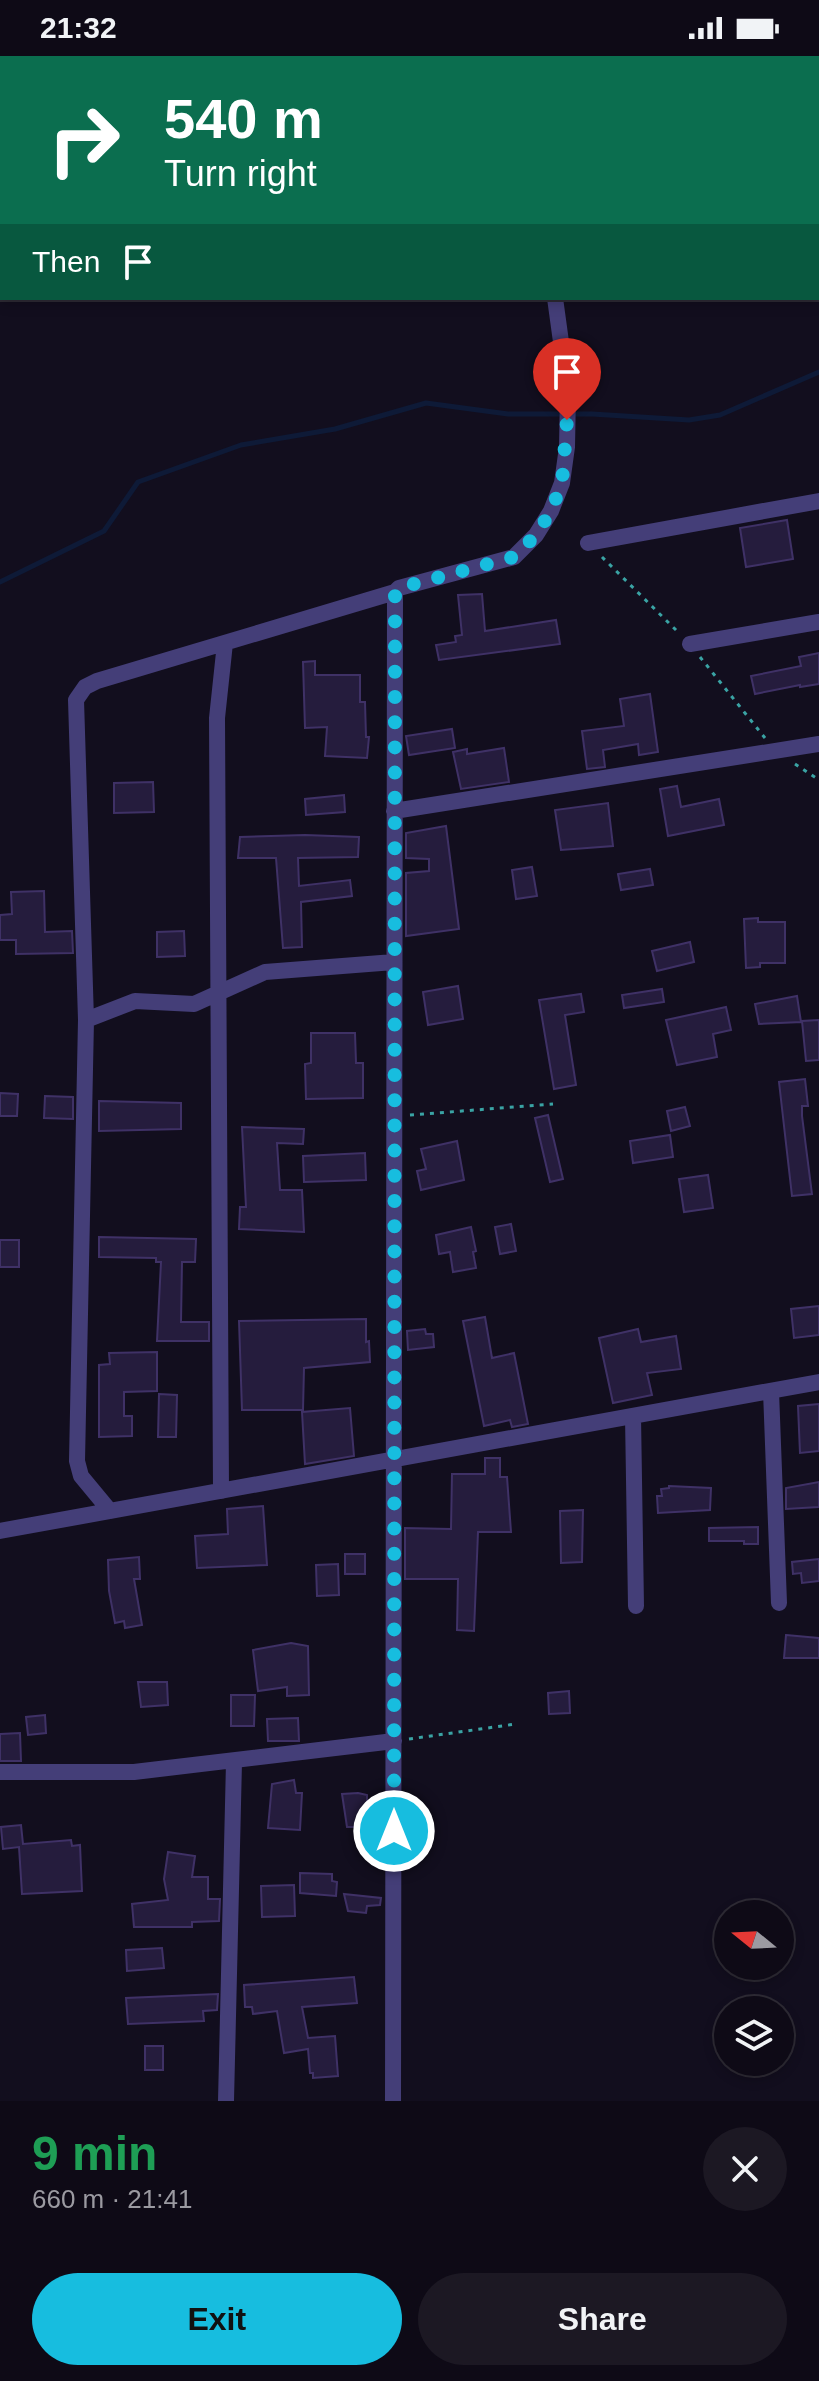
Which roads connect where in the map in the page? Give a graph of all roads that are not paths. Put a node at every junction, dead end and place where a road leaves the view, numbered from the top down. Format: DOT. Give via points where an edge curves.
graph roads {
  1 [pos="555,300"];
  2 [pos="819,501"];
  3 [pos="588,543"];
  4 [pos="395,592"];
  5 [pos="819,622"];
  6 [pos="225,643"];
  7 [pos="690,644"];
  8 [pos="819,744"];
  9 [pos="394,811"];
  10 [pos="394,962"];
  11 [pos="220,991"];
  12 [pos="86,1020"];
  13 [pos="819,1382"];
  14 [pos="771,1391"];
  15 [pos="633,1416"];
  16 [pos="393,1459"];
  17 [pos="221,1491"];
  18 [pos="110,1511"];
  19 [pos="0,1531"];
  20 [pos="779,1603"];
  21 [pos="636,1606"];
  22 [pos="394,1741"];
  23 [pos="234,1762"];
  24 [pos="0,1772"];
  25 [pos="226,2101"];
  26 [pos="393,2101"];
  1 -- 4 [label="street" via="568,393 567,447 551,511 514,557"];
  2 -- 3 [label="street"];
  4 -- 6 [label="street"];
  4 -- 9 [label="street"];
  5 -- 7 [label="street"];
  6 -- 11 [label="street" via="217,718"];
  6 -- 12 [label="street" via="97,681 76,700"];
  8 -- 9 [label="street"];
  9 -- 10 [label="street"];
  10 -- 11 [label="street" via="265,972"];
  10 -- 16 [label="street"];
  11 -- 12 [label="street" via="194,1004 135,1001"];
  11 -- 17 [label="street"];
  12 -- 18 [label="street" via="77,1461 81,1476"];
  13 -- 14 [label="street"];
  14 -- 15 [label="street"];
  14 -- 20 [label="street"];
  15 -- 16 [label="street"];
  15 -- 21 [label="street"];
  16 -- 17 [label="street"];
  16 -- 22 [label="street"];
  17 -- 18 [label="street"];
  18 -- 19 [label="street"];
  22 -- 23 [label="street"];
  22 -- 26 [label="street"];
  23 -- 24 [label="street" via="134,1772"];
  23 -- 25 [label="street"];
}
